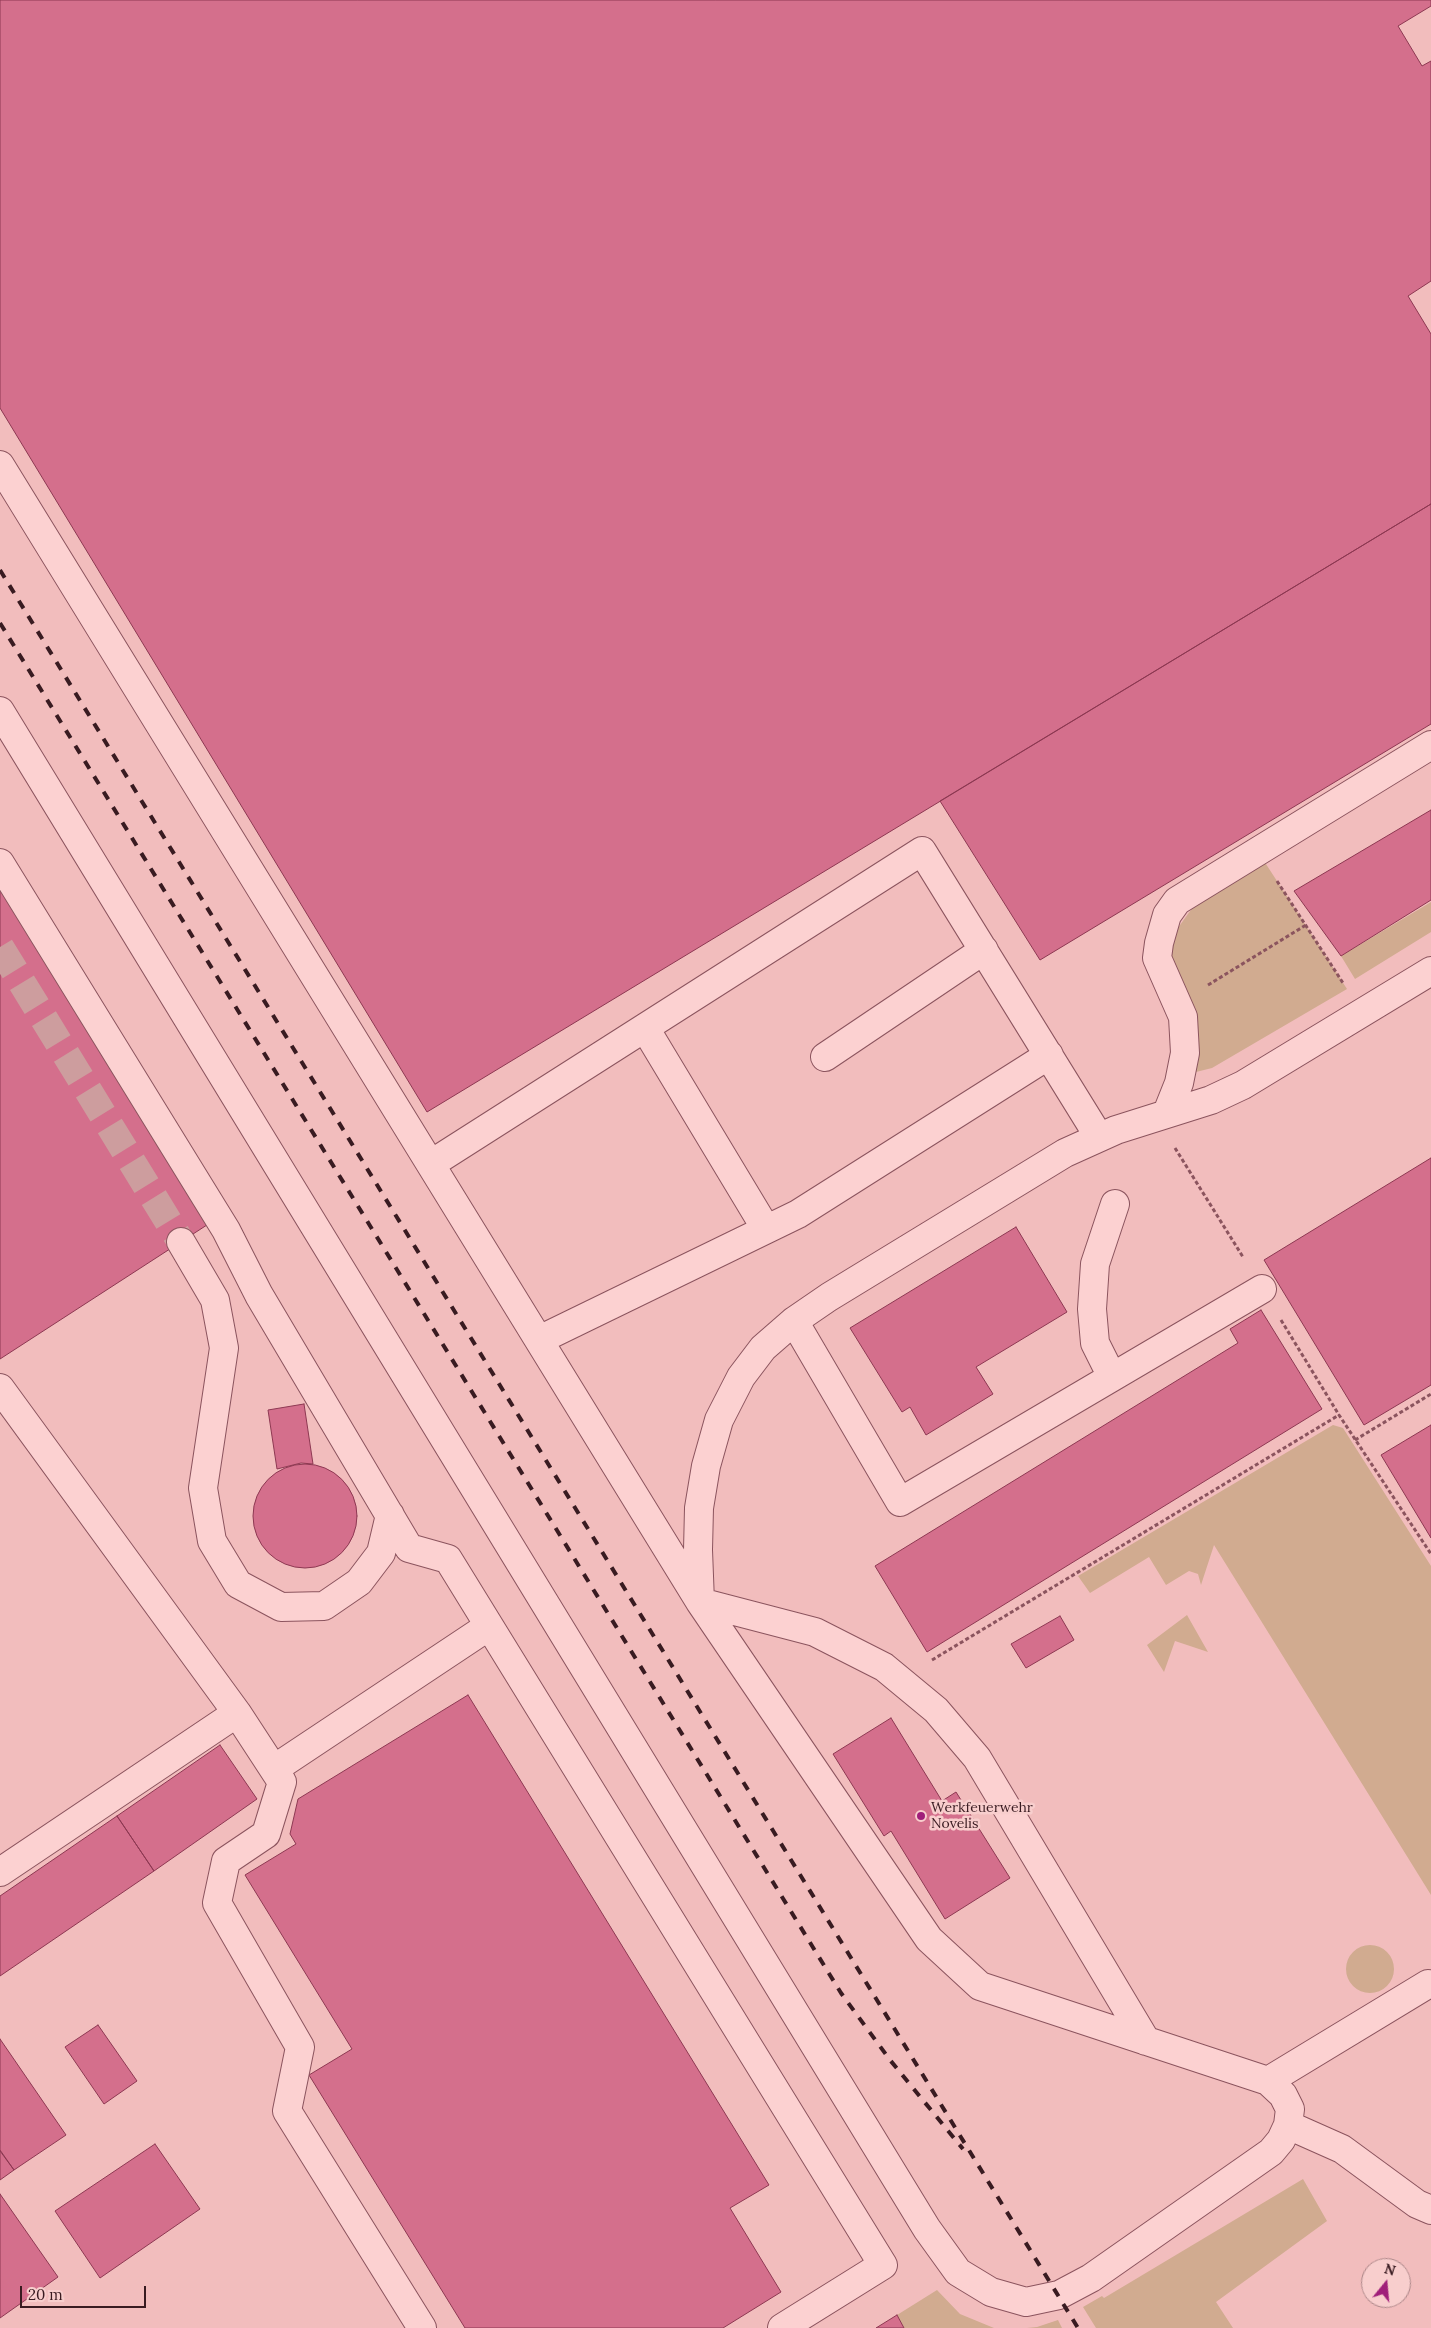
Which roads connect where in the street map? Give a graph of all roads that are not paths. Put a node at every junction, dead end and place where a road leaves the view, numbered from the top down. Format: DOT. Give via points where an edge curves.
graph roads {
  1 [pos="0,465"];
  2 [pos="0,711"];
  3 [pos="1431,744"];
  4 [pos="0,863"];
  5 [pos="984,950"];
  6 [pos="1431,971"];
  7 [pos="645,1028"];
  8 [pos="1049,1055"];
  9 [pos="825,1057"];
  10 [pos="1167,1113"];
  11 [pos="1099,1137"];
  12 [pos="431,1164"];
  13 [pos="1115,1204"];
  14 [pos="766,1229"];
  15 [pos="181,1242"];
  16 [pos="1262,1289"];
  17 [pos="794,1321"];
  18 [pos="539,1340"];
  19 [pos="1112,1378"];
  20 [pos="0,1388"];
  21 [pos="390,1515"];
  22 [pos="700,1602"];
  23 [pos="489,1626"];
  24 [pos="236,1713"];
  25 [pos="274,1769"];
  26 [pos="0,1872"];
  27 [pos="1428,1984"];
  28 [pos="1146,2041"];
  29 [pos="1268,2081"];
  30 [pos="1288,2125"];
  31 [pos="1431,2210"];
  32 [pos="422,2328"];
  33 [pos="782,2328"];
  1 -- 12 [label="lane"];
  2 -- 30 [label="lane" via="927,2229 958,2272 991,2292 1026,2302 1059,2295 1092,2278 1264,2158 1281,2140"];
  3 -- 10 [label="lane" via="1177,902 1167,916 1157,958 1183,1017 1185,1053 1179,1083"];
  4 -- 21 [label="lane" via="226,1230 259,1295"];
  5 -- 7 [label="lane" via="922,851"];
  5 -- 8 [label="lane"];
  5 -- 9 [label="lane"];
  6 -- 10 [label="lane" via="1243,1085 1211,1100"];
  7 -- 12 [label="lane"];
  7 -- 14 [label="lane"];
  8 -- 11 [label="lane"];
  8 -- 14 [label="lane" via="798,1214"];
  10 -- 11 [label="lane"];
  11 -- 17 [label="lane" via="1066,1153"];
  12 -- 18 [label="lane"];
  13 -- 19 [label="lane" via="1095,1264 1092,1309 1094,1343"];
  14 -- 18 [label="lane"];
  15 -- 21 [label="lane" via="215,1300 224,1348 202,1488 212,1541 238,1584 281,1607 324,1606 359,1582 370,1568 380,1553"];
  16 -- 19 [label="lane"];
  17 -- 19 [label="lane" via="900,1502"];
  17 -- 22 [label="lane" via="763,1348 741,1378 719,1420 699,1508"];
  18 -- 22 [label="lane"];
  20 -- 24 [label="lane"];
  21 -- 23 [label="lane" via="409,1548 448,1559"];
  22 -- 28 [label="lane" via="928,1939 980,1986"];
  22 -- 28 [label="lane" via="815,1632 884,1667 936,1710 977,1758"];
  23 -- 25 [label="lane"];
  23 -- 33 [label="lane" via="883,2264"];
  24 -- 25 [label="lane"];
  24 -- 26 [label="lane"];
  25 -- 32 [label="lane" via="282,1782 266,1834 226,1861 217,1903 300,2047 287,2111"];
  27 -- 29 [label="lane"];
  28 -- 29 [label="lane"];
  29 -- 30 [label="lane" via="1283,2095 1290,2109"];
  30 -- 31 [label="lane" via="1342,2149 1417,2204"];
}
